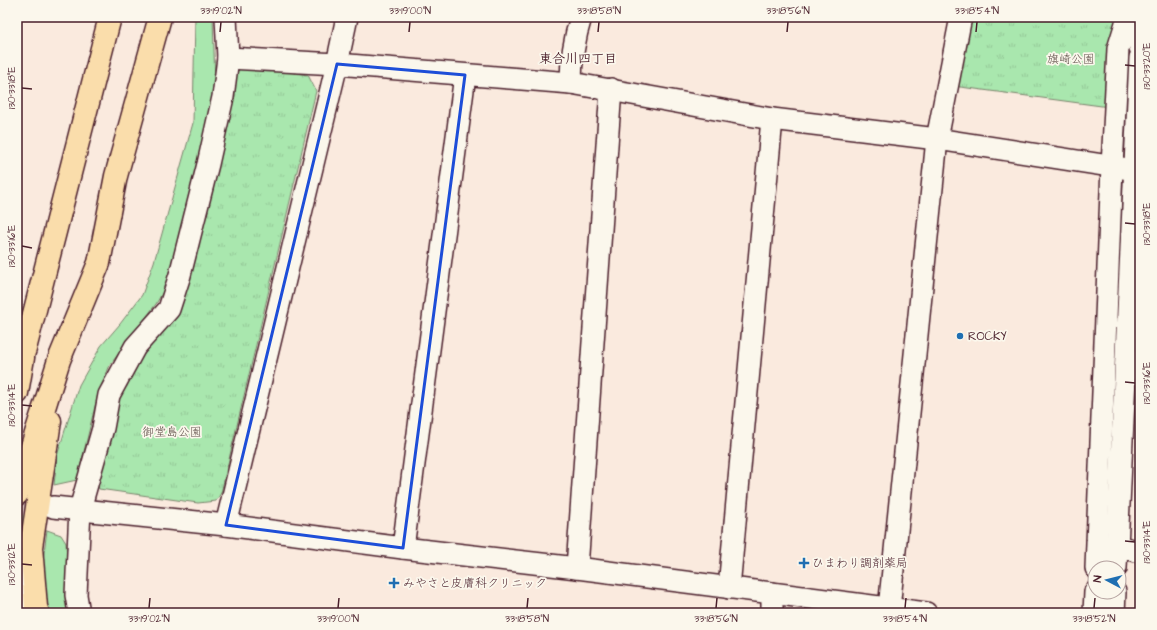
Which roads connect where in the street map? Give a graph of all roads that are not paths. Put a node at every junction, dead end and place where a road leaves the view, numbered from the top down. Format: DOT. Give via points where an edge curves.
graph roads {
  1 [pos="110,17"];
  2 [pos="160,17"];
  3 [pos="226,17"];
  4 [pos="347,17"];
  5 [pos="581,17"];
  6 [pos="961,17"];
  7 [pos="1128,17"];
  8 [pos="1134,17"];
  9 [pos="1140,48"];
  10 [pos="228,58"];
  11 [pos="1140,58"];
  12 [pos="337,64"];
  13 [pos="465,75"];
  14 [pos="571,83"];
  15 [pos="611,89"];
  16 [pos="772,119"];
  17 [pos="937,139"];
  18 [pos="1112,167"];
  19 [pos="1135,170"];
  20 [pos="25,349"];
  21 [pos="59,360"];
  22 [pos="17,372"];
  23 [pos="17,393"];
  24 [pos="17,494"];
  25 [pos="53,507"];
  26 [pos="80,509"];
  27 [pos="226,525"];
  28 [pos="1117,546"];
  29 [pos="31,547"];
  30 [pos="403,548"];
  31 [pos="1140,552"];
  32 [pos="1096,560"];
  33 [pos="1116,560"];
  34 [pos="577,568"];
  35 [pos="729,588"];
  36 [pos="1095,600"];
  37 [pos="1115,600"];
  38 [pos="772,603"];
  39 [pos="889,609"];
  40 [pos="23,613"];
  41 [pos="38,613"];
  42 [pos="79,613"];
  43 [pos="926,613"];
  44 [pos="1094,613"];
  45 [pos="1114,613"];
  1 -- 20 [label="highway"];
  2 -- 21 [label="highway" via="116,176 99,263"];
  3 -- 10 [label="street"];
  4 -- 12 [label="street"];
  5 -- 14 [label="street" via="571,62"];
  6 -- 17 [label="street"];
  7 -- 18 [label="street" via="1118,48"];
  8 -- 9 [label="street"];
  10 -- 12 [label="street"];
  10 -- 26 [label="street" via="223,97 208,164 169,309 135,347 109,396 103,428"];
  11 -- 19 [label="street"];
  12 -- 13 [label="street"];
  12 -- 27 [label="street"];
  13 -- 14 [label="street"];
  13 -- 30 [label="street"];
  14 -- 15 [label="street"];
  15 -- 16 [label="street"];
  15 -- 34 [label="street"];
  16 -- 17 [label="street"];
  16 -- 35 [label="street"];
  17 -- 18 [label="street"];
  17 -- 39 [label="street"];
  18 -- 19 [label="street"];
  18 -- 32 [label="street"];
  19 -- 28 [label="street"];
  20 -- 22 [label="highway"];
  20 -- 23 [label="highway"];
  21 -- 24 [label="highway"];
  21 -- 29 [label="highway"];
  25 -- 26 [label="street"];
  26 -- 27 [label="street"];
  26 -- 42 [label="street" via="76,595"];
  27 -- 30 [label="street"];
  28 -- 31 [label="street"];
  28 -- 33 [label="street"];
  29 -- 40 [label="street" via="21,597"];
  29 -- 41 [label="highway"];
  30 -- 34 [label="street"];
  34 -- 35 [label="street"];
  35 -- 38 [label="street"];
  36 -- 44 [label="street"];
  37 -- 45 [label="street"];
  38 -- 39 [label="street"];
  39 -- 43 [label="street"];
}
